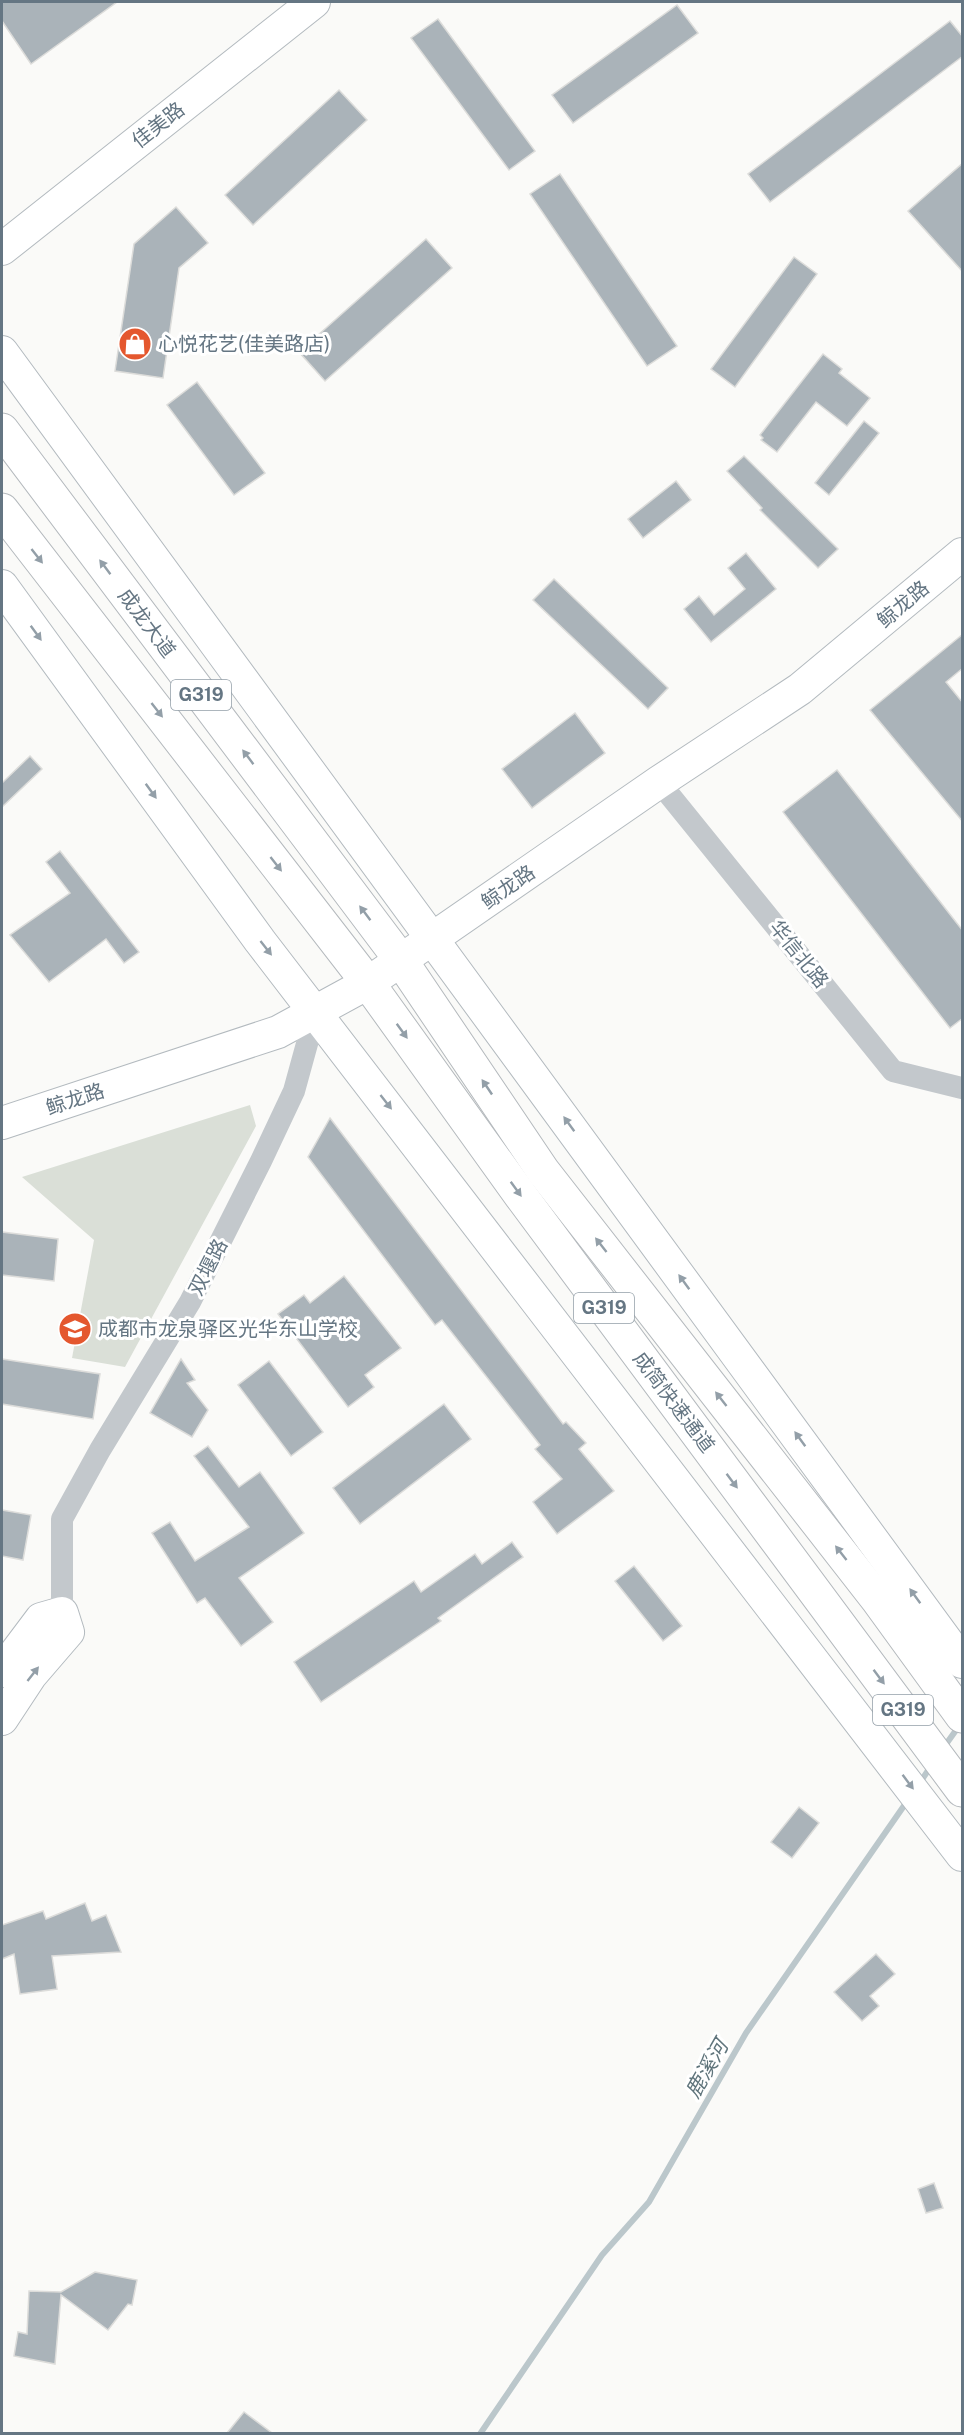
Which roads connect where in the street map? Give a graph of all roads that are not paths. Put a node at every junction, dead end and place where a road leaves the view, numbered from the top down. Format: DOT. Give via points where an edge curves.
graph roads {
  1 [pos="315,2"];
  2 [pos="2,249"];
  3 [pos="2,352"];
  4 [pos="2,430"];
  5 [pos="2,510"];
  6 [pos="963,554"];
  7 [pos="2,586"];
  8 [pos="659,782"];
  9 [pos="433,939"];
  10 [pos="400,959"];
  11 [pos="368,983"];
  12 [pos="316,1011"];
  13 [pos="963,1088"];
  14 [pos="2,1123"];
  15 [pos="62,1613"];
  16 [pos="956,1653"];
  17 [pos="2,1671"];
  18 [pos="963,1716"];
  19 [pos="2,1719"];
  20 [pos="963,1790"];
  21 [pos="963,1855"];
  1 -- 2 [label="street, 佳美路"];
  3 -- 9 [label="street"];
  10 -- 4 [label="highway, 成龙大道 / G319, one-way"];
  5 -- 11 [label="highway, G319, one-way"];
  6 -- 8 [label="street, 鲸龙路" via="800,689"];
  7 -- 12 [label="street, one-way" via="260,941"];
  8 -- 9 [label="street, 鲸龙路"];
  8 -- 13 [label="street, 华信北路" via="894,1071"];
  9 -- 10 [label="street, 鲸龙路"];
  16 -- 9 [label="street, one-way"];
  10 -- 11 [label="street, 鲸龙路"];
  18 -- 10 [label="highway, 成简快速通道 / G319, one-way" via="877,1599 543,1171"];
  11 -- 12 [label="street, 鲸龙路"];
  11 -- 20 [label="highway, 成简快速通道 / G319, one-way" via="521,1196"];
  12 -- 14 [label="street, 鲸龙路" via="278,1032"];
  12 -- 15 [label="street, 双堰路" via="294,1091 256,1172 190,1302 62,1519"];
  12 -- 21 [label="street, one-way"];
  15 -- 17 [label="street" via="41,1619"];
  19 -- 15 [label="street, one-way" via="31,1675 68,1632"];
}
